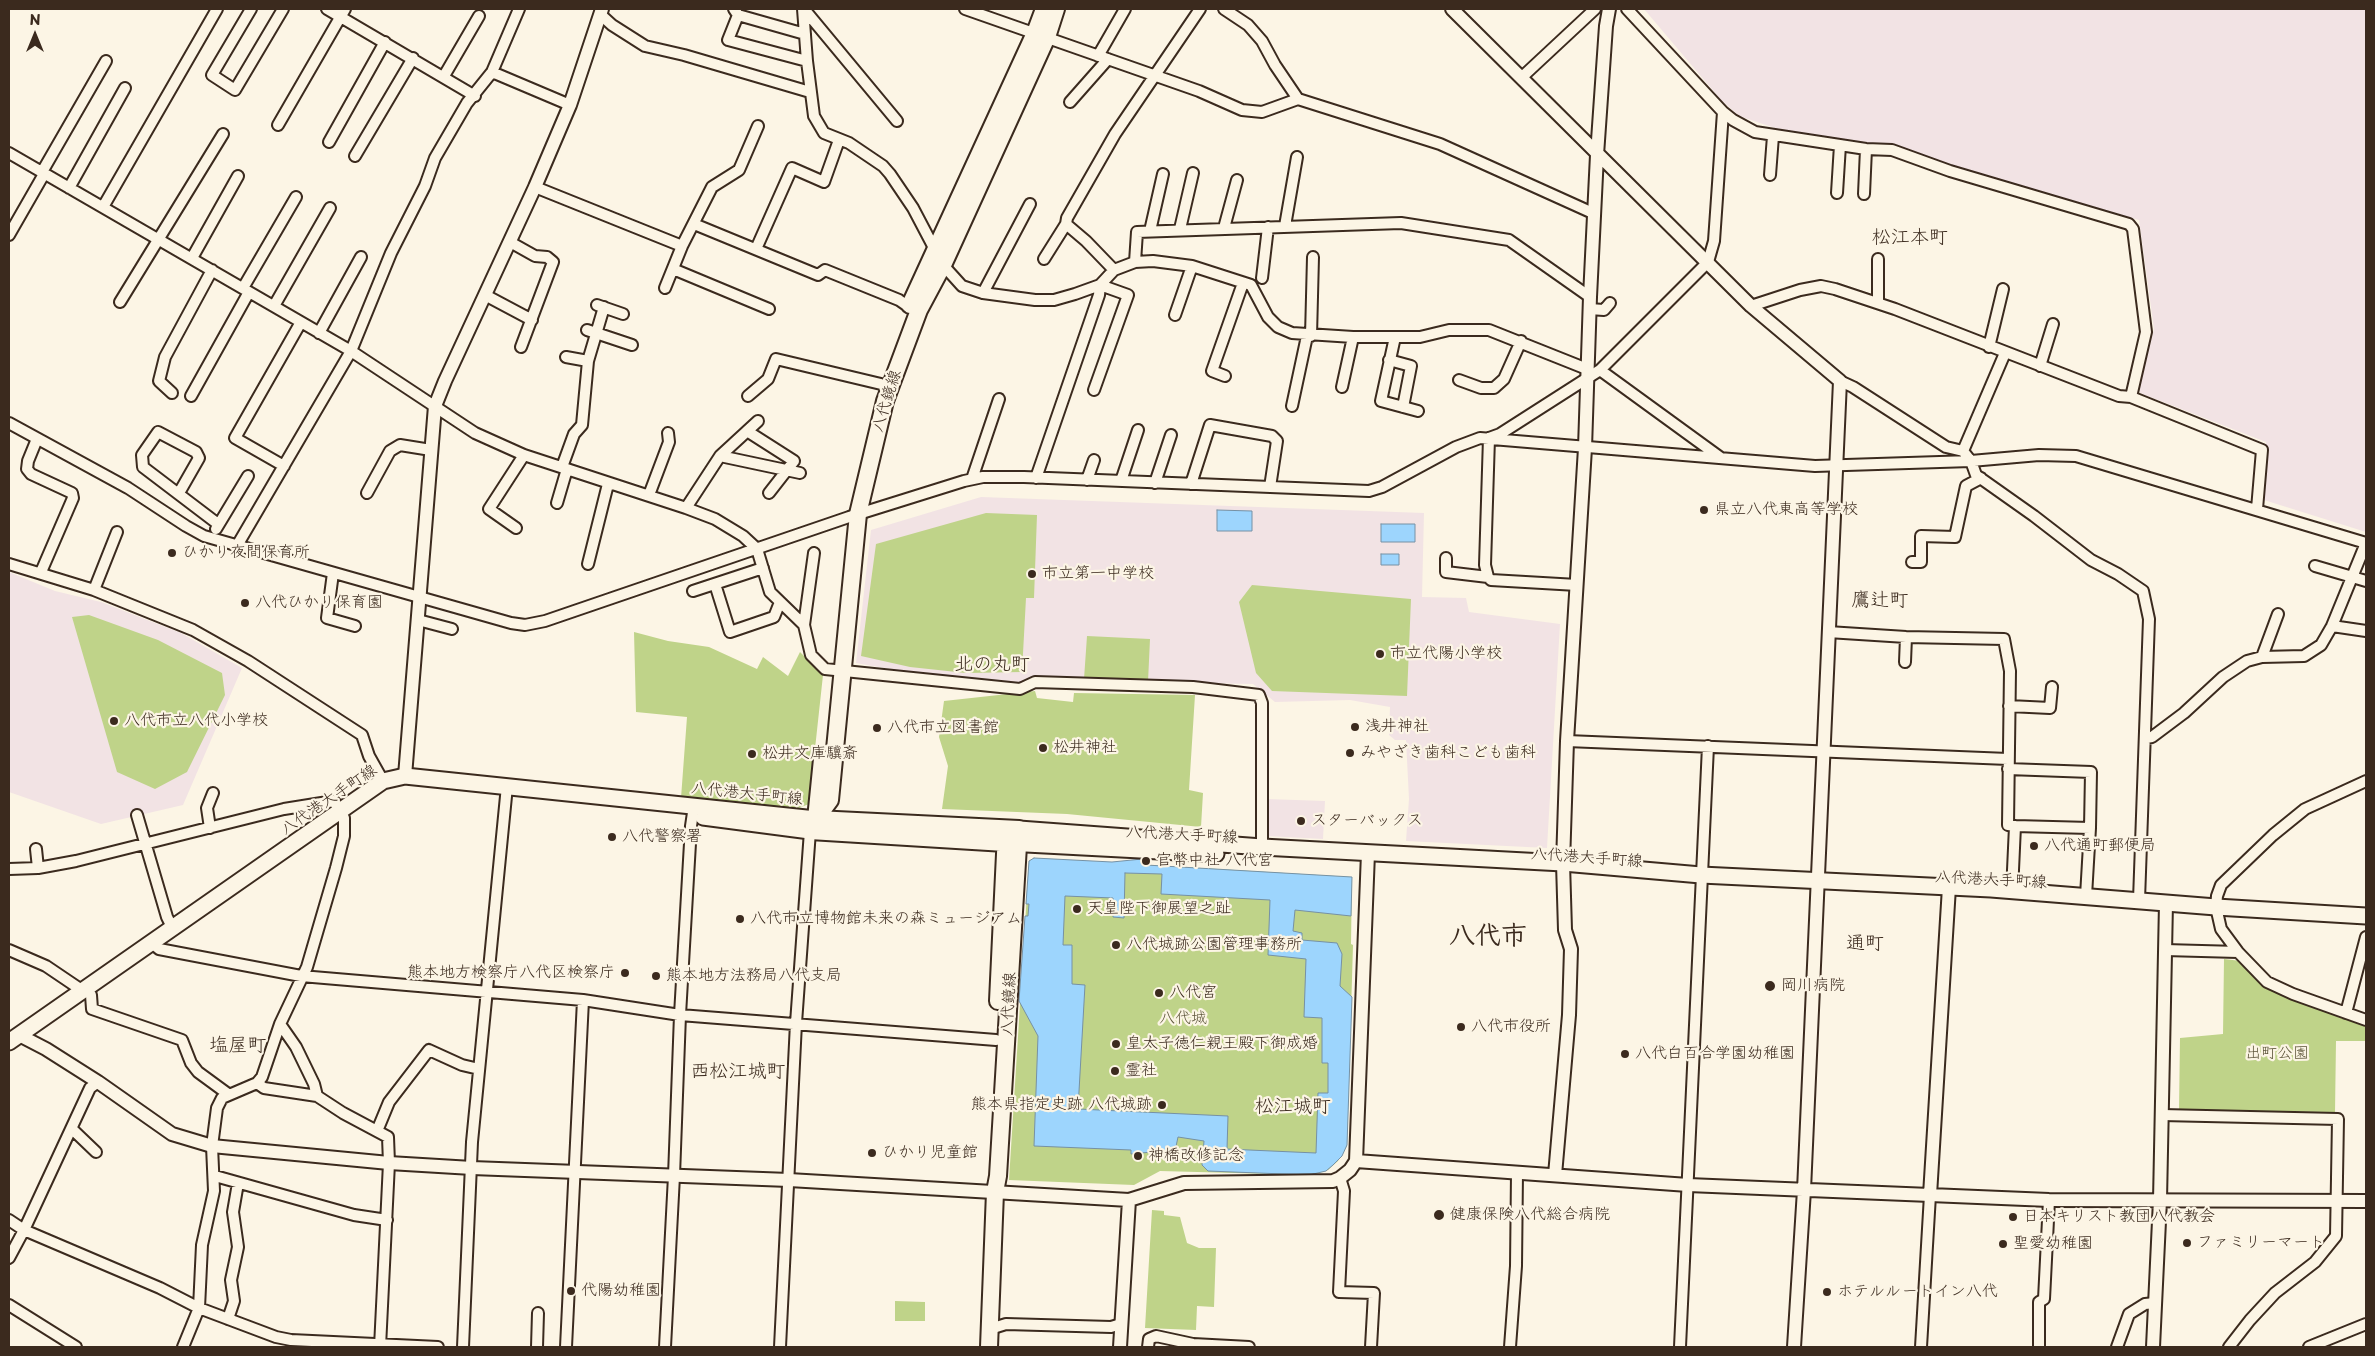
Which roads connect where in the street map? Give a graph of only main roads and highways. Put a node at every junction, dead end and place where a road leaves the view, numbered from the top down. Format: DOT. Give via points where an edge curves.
graph roads {
  1 [pos="1044,9"];
  2 [pos="1056,9"];
  3 [pos="1041,35"];
  4 [pos="939,258"];
  5 [pos="854,515"];
  6 [pos="507,790"];
  7 [pos="342,815"];
  8 [pos="813,825"];
  9 [pos="1012,836"];
  10 [pos="1368,858"];
  11 [pos="1949,891"];
  12 [pos="2166,903"];
  13 [pos="2366,916"];
  14 [pos="156,946"];
  15 [pos="16,1036"];
  16 [pos="9,1052"];
  17 [pos="995,1192"];
  18 [pos="989,1347"];
  1 -- 3 [label="main road, 八代鏡線"];
  2 -- 3 [label="main road, 八代鏡線"];
  3 -- 4 [label="main road, 八代鏡線"];
  4 -- 5 [label="main road, 八代鏡線" via="885,401"];
  4 -- 5 [label="main road, 八代鏡線" via="909,307 881,384 851,503"];
  5 -- 8 [label="main road, 八代鏡線" via="837,670"];
  6 -- 7 [label="main road, 八代港大手町線" via="407,785 388,789"];
  6 -- 7 [label="main road, 八代港大手町線" via="405,776 383,781"];
  6 -- 8 [label="main road, 八代港大手町線"];
  7 -- 14 [label="main road, 八代港大手町線"];
  7 -- 14 [label="main road, 八代港大手町線" via="173,929"];
  8 -- 9 [label="main road"];
  9 -- 10 [label="main road, 八代港大手町線"];
  9 -- 10 [label="main road, 八代港大手町線" via="1262,847"];
  9 -- 17 [label="main road, 八代鏡線"];
  9 -- 17 [label="main road, 八代鏡線" via="996,1040 992,1176"];
  10 -- 11 [label="main road, 八代港大手町線"];
  11 -- 12 [label="main road, 八代港大手町線" via="2086,896"];
  11 -- 12 [label="main road, 八代港大手町線" via="2140,906"];
  12 -- 13 [label="main road, 八代港大手町線"];
  14 -- 15 [label="main road, 八代港大手町線"];
  15 -- 16 [label="main road, 八代港大手町線"];
  17 -- 18 [label="main road, 八代鏡線"];
}
